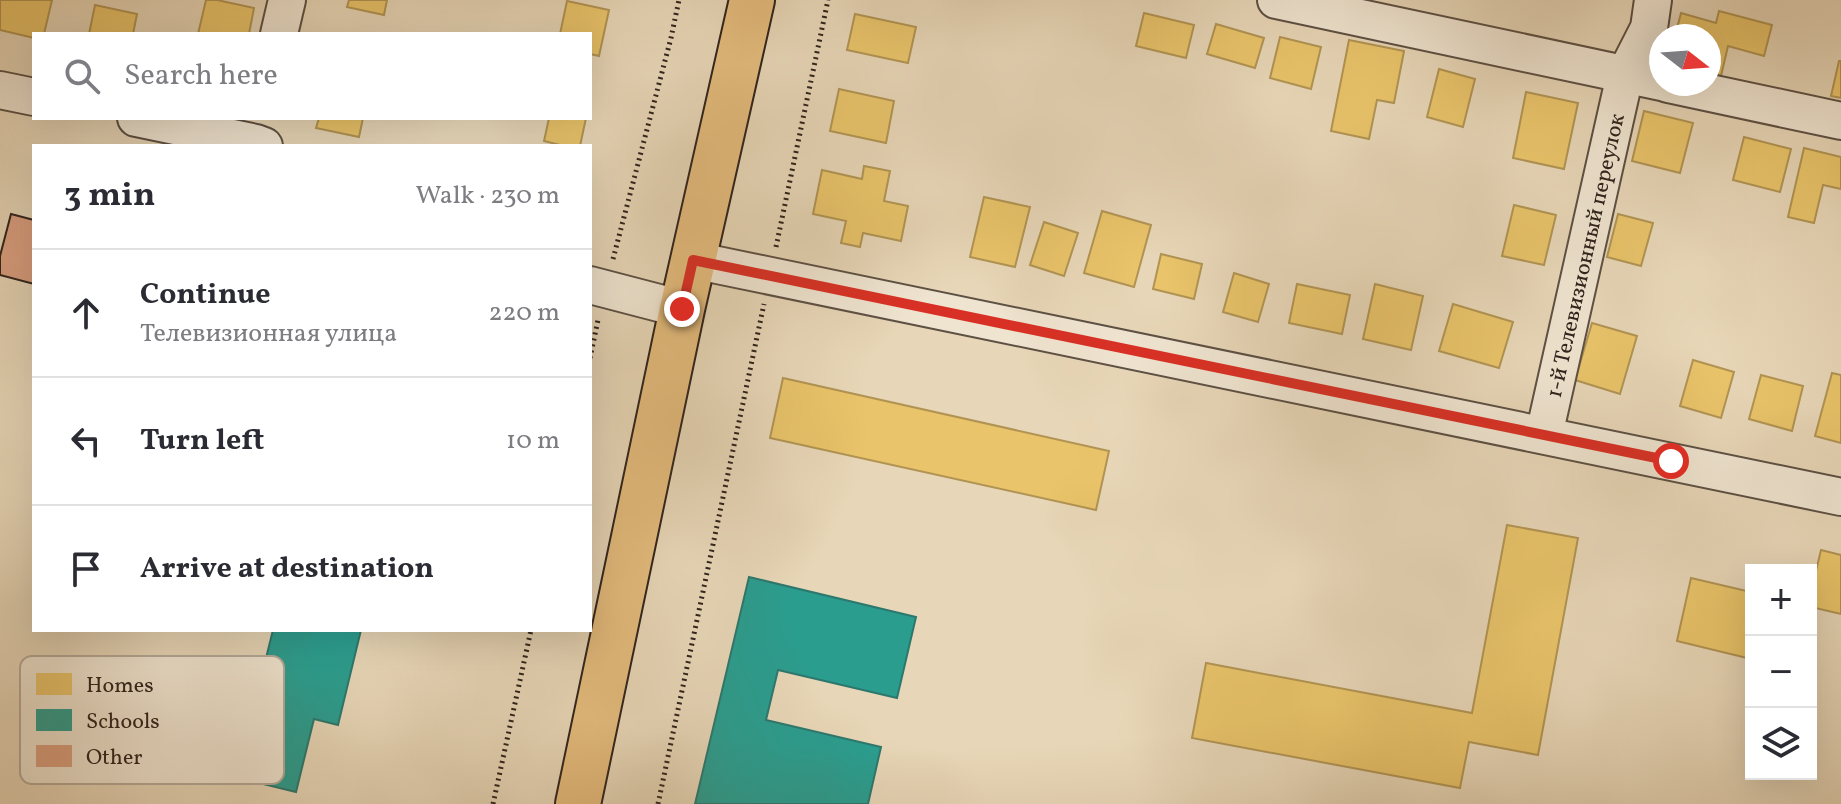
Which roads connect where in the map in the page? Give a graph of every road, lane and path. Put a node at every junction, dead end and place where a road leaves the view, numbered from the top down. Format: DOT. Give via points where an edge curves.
graph roads {
  1 [pos="287,0"];
  2 [pos="679,0"];
  3 [pos="752,0"];
  4 [pos="828,0"];
  5 [pos="1276,0"];
  6 [pos="1653,0"];
  7 [pos="279,32"];
  8 [pos="1625,75"];
  9 [pos="1649,80"];
  10 [pos="0,90"];
  11 [pos="1721,95"];
  12 [pos="32,97"];
  13 [pos="150,120"];
  14 [pos="1841,121"];
  15 [pos="261,136"];
  16 [pos="693,260"];
  17 [pos="770,276"];
  18 [pos="598,287"];
  19 [pos="682,309"];
  20 [pos="1544,435"];
  21 [pos="1841,497"];
  22 [pos="531,632"];
  23 [pos="493,804"];
  24 [pos="578,804"];
  25 [pos="658,804"];
  1 -- 7 [label="street"];
  2 -- 18 [label="path"];
  3 -- 16 [label="main road"];
  4 -- 17 [label="path"];
  5 -- 8 [label="street"];
  6 -- 8 [label="street, 1-й Телевизионный переулок" via="1649,28"];
  8 -- 9 [label="street"];
  8 -- 20 [label="street, 1-й Телевизионный переулок"];
  10 -- 12 [label="street"];
  11 -- 14 [label="street"];
  13 -- 15 [label="street"];
  16 -- 17 [label="street"];
  16 -- 19 [label="main road"];
  17 -- 20 [label="street"];
  17 -- 25 [label="path"];
  18 -- 19 [label="street"];
  19 -- 24 [label="main road"];
  20 -- 21 [label="street"];
  22 -- 23 [label="path"];
}
